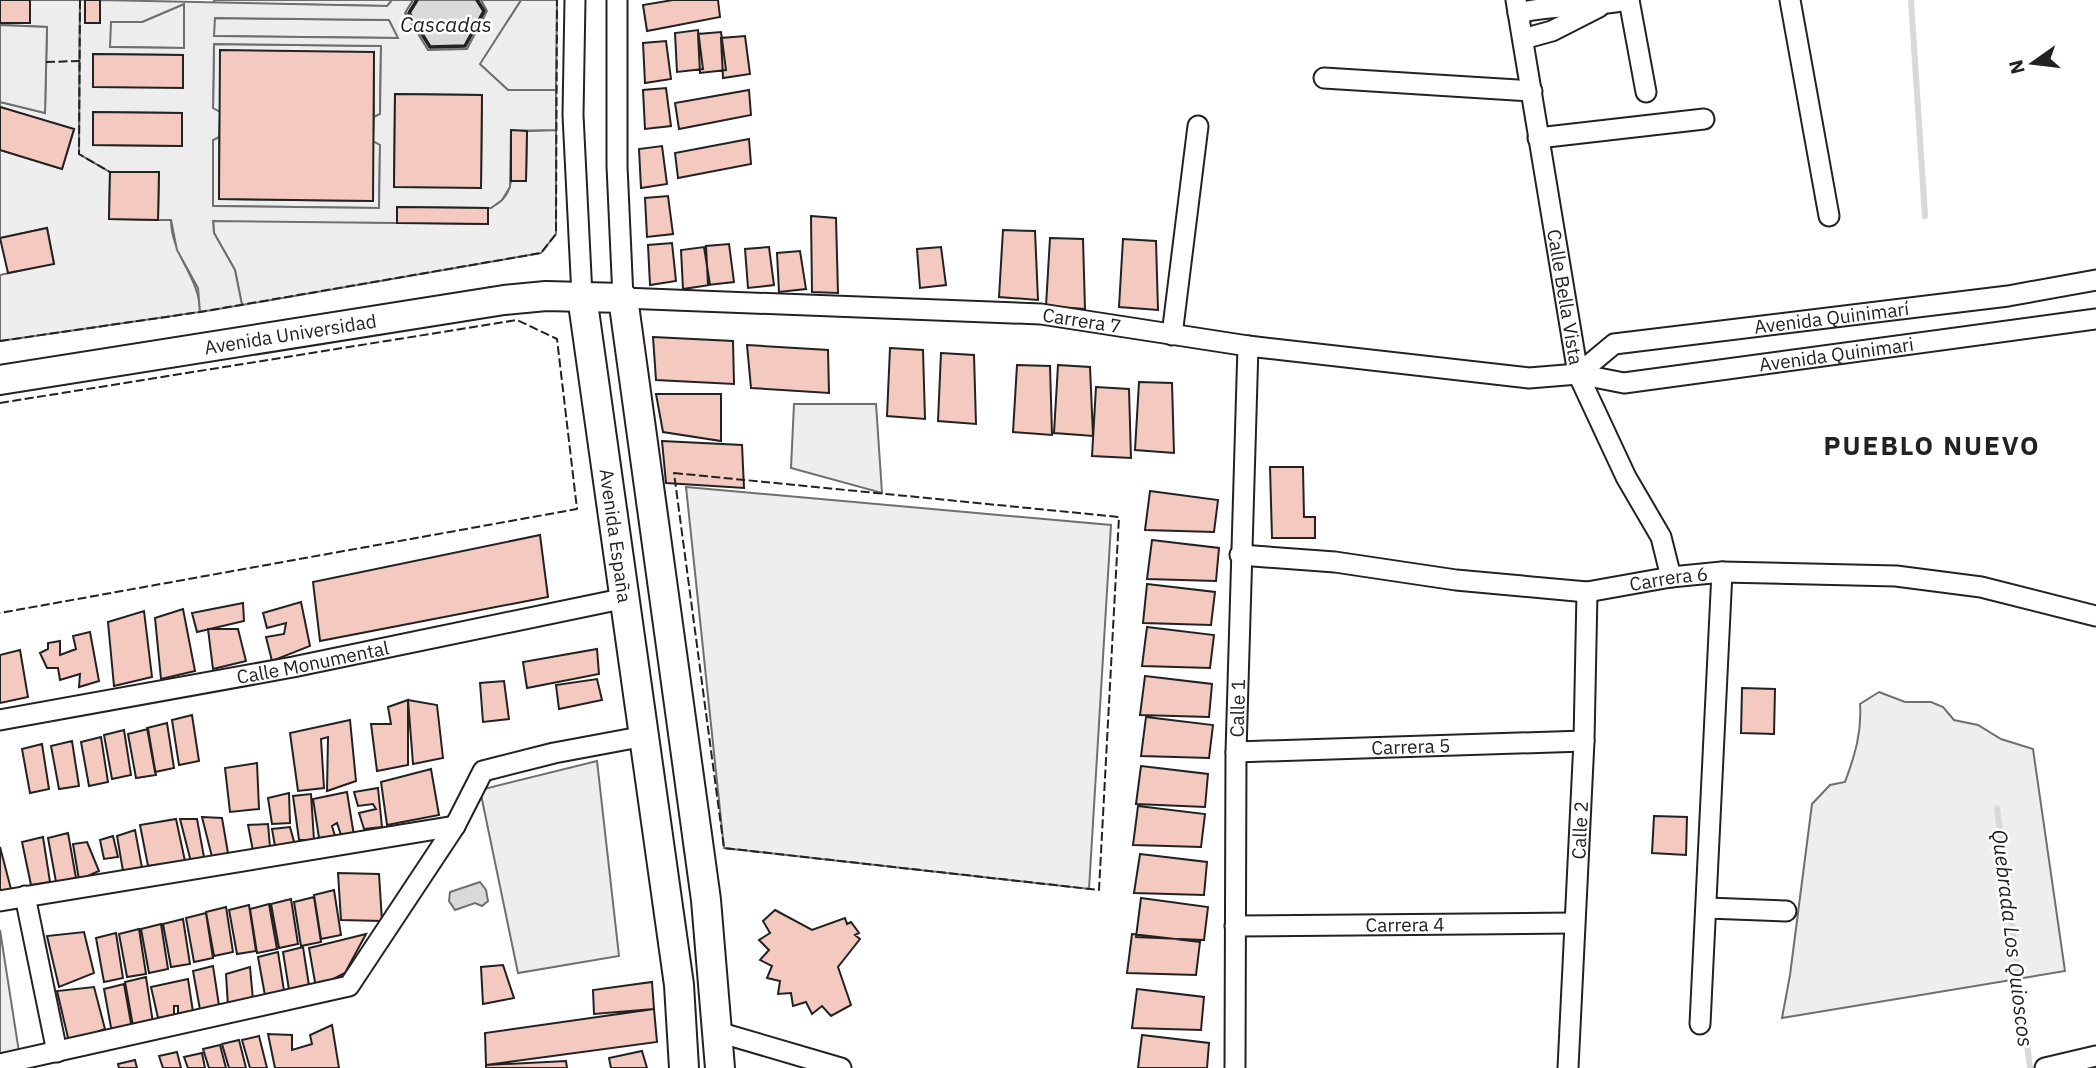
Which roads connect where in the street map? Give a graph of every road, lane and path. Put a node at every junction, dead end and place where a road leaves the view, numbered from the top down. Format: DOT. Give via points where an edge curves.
graph roads {
  1 [pos="575,0"];
  2 [pos="617,0"];
  3 [pos="1627,0"];
  4 [pos="1790,0"];
  5 [pos="1603,5"];
  6 [pos="1517,7"];
  7 [pos="1523,39"];
  8 [pos="1324,78"];
  9 [pos="1532,91"];
  10 [pos="1646,92"];
  11 [pos="1704,119"];
  12 [pos="1198,125"];
  13 [pos="1538,138"];
  14 [pos="1829,216"];
  15 [pos="2096,280"];
  16 [pos="582,296"];
  17 [pos="623,298"];
  18 [pos="2096,318"];
  19 [pos="1172,335"];
  20 [pos="1248,346"];
  21 [pos="1578,374"];
  22 [pos="0,380"];
  23 [pos="1240,555"];
  24 [pos="1722,572"];
  25 [pos="1671,577"];
  26 [pos="1587,592"];
  27 [pos="626,598"];
  28 [pos="2096,616"];
  29 [pos="0,720"];
  30 [pos="645,736"];
  31 [pos="1584,741"];
  32 [pos="1236,752"];
  33 [pos="455,826"];
  34 [pos="25,895"];
  35 [pos="0,901"];
  36 [pos="1707,908"];
  37 [pos="1786,911"];
  38 [pos="1573,923"];
  39 [pos="1235,926"];
  40 [pos="1700,1024"];
  41 [pos="718,1032"];
  42 [pos="57,1052"];
  43 [pos="2096,1056"];
  44 [pos="0,1064"];
  45 [pos="684,1068"];
  46 [pos="720,1068"];
  47 [pos="841,1068"];
  48 [pos="1235,1068"];
  49 [pos="1568,1068"];
  50 [pos="2045,1068"];
  1 -- 16 [label="street, Avenida España" via="573,114"];
  2 -- 17 [label="street, Avenida España"];
  3 -- 5 [label="street"];
  3 -- 10 [label="street"];
  4 -- 14 [label="street"];
  5 -- 6 [label="street"];
  5 -- 7 [label="street" via="1552,31"];
  6 -- 7 [label="street, Calle Bella Vista"];
  7 -- 9 [label="street, Calle Bella Vista"];
  8 -- 9 [label="street"];
  9 -- 13 [label="street, Calle Bella Vista"];
  11 -- 13 [label="street"];
  12 -- 19 [label="street"];
  13 -- 21 [label="street, Calle Bella Vista"];
  15 -- 21 [label="street, Avenida Quinimarí" via="2008,296 1614,344"];
  16 -- 17 [label="street, Carrera 7"];
  16 -- 22 [label="street, Avenida Universidad" via="504,300"];
  16 -- 27 [label="street, Avenida España"];
  17 -- 19 [label="street, Carrera 7" via="1041,314"];
  17 -- 41 [label="street, Avenida España" via="706,900"];
  18 -- 21 [label="street, Avenida Quinimari" via="1624,383"];
  19 -- 20 [label="street, Carrera 7"];
  20 -- 21 [label="street, Carrera 7" via="1529,378"];
  20 -- 23 [label="street, Calle 1"];
  21 -- 25 [label="street, Calle Bella Vista" via="1626,477 1661,537"];
  23 -- 26 [label="street, Carrera 6"];
  23 -- 32 [label="street, Calle 1"];
  24 -- 25 [label="street, Carrera 6"];
  24 -- 28 [label="street, Carrera 6" via="1908,578 1981,587"];
  24 -- 36 [label="street"];
  25 -- 26 [label="street, Carrera 6"];
  26 -- 31 [label="street, Calle 2"];
  27 -- 29 [label="street, Calle Monumental" via="293,667"];
  27 -- 30 [label="street, Avenida España"];
  30 -- 33 [label="street" via="483,771"];
  30 -- 45 [label="street, Avenida España" via="679,985"];
  31 -- 32 [label="street, Carrera 5"];
  31 -- 38 [label="street, Calle 2"];
  32 -- 39 [label="street, Calle 1"];
  33 -- 34 [label="street"];
  33 -- 42 [label="street" via="349,986"];
  34 -- 35 [label="street"];
  34 -- 42 [label="street"];
  36 -- 37 [label="street"];
  36 -- 40 [label="street"];
  38 -- 39 [label="street, Carrera 4"];
  38 -- 49 [label="street, Calle 2"];
  39 -- 48 [label="street, Calle 1"];
  41 -- 46 [label="street, Avenida España"];
  41 -- 47 [label="street"];
  42 -- 44 [label="street"];
  43 -- 50 [label="street"];
}
